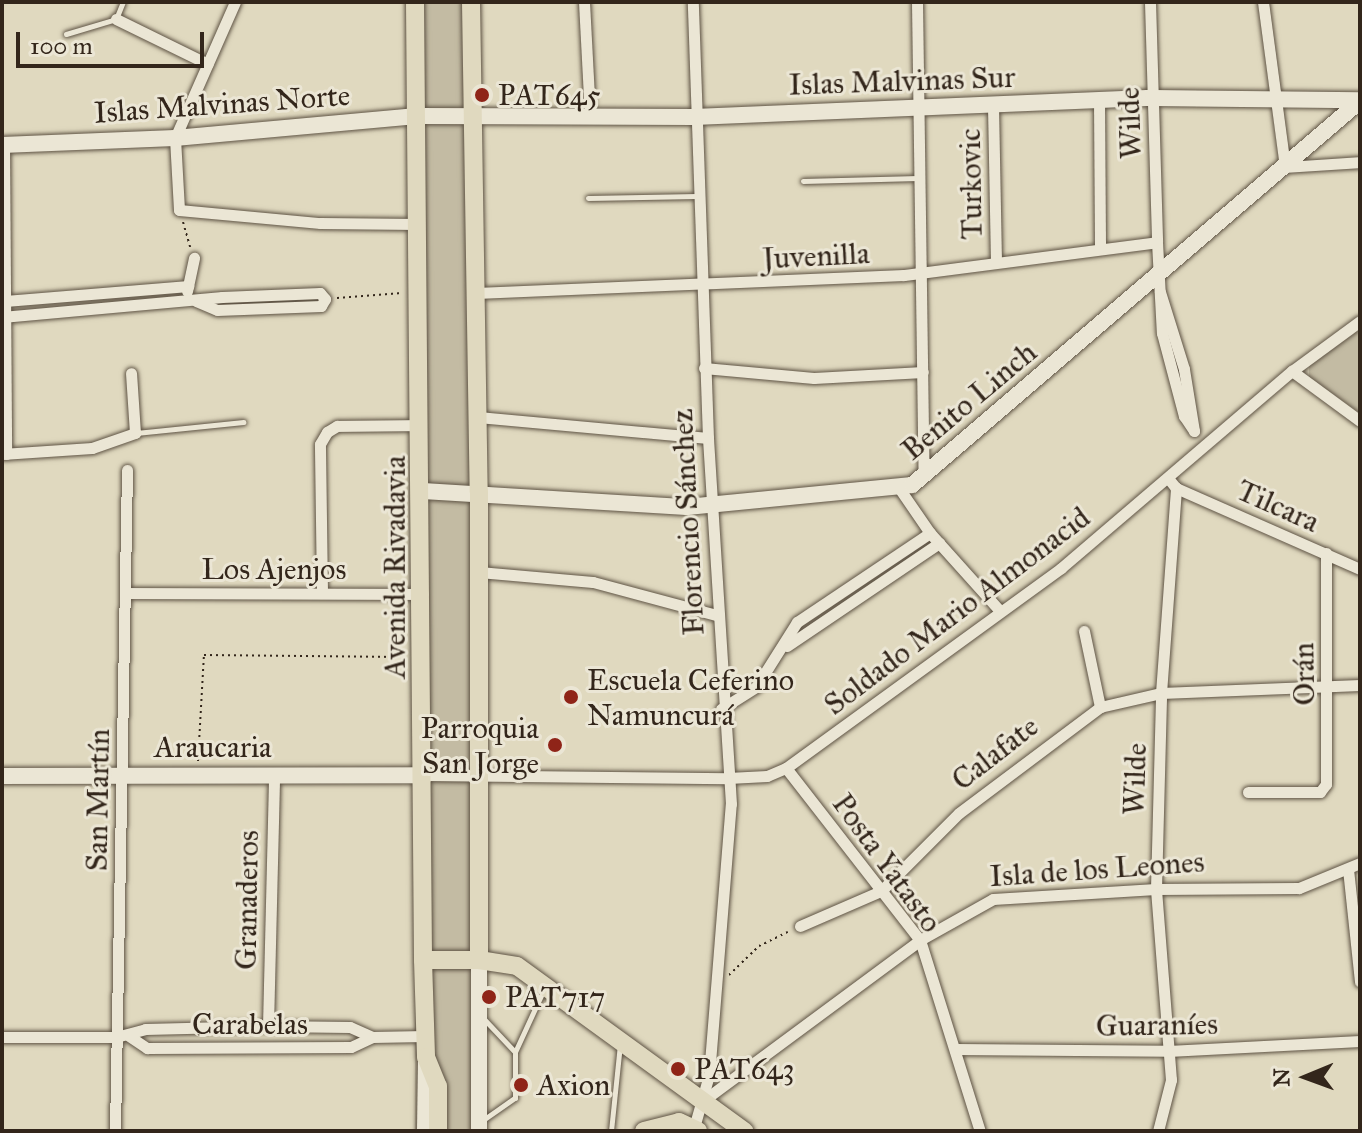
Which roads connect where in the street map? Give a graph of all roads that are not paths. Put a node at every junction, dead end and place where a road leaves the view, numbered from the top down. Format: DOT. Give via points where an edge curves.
graph roads {
  1 [pos="123,2"];
  2 [pos="235,2"];
  3 [pos="415,2"];
  4 [pos="471,2"];
  5 [pos="584,2"];
  6 [pos="693,2"];
  7 [pos="917,2"];
  8 [pos="1150,2"];
  9 [pos="1263,2"];
  10 [pos="116,19"];
  11 [pos="66,34"];
  12 [pos="208,64"];
  13 [pos="1153,98"];
  14 [pos="1277,99"];
  15 [pos="1099,100"];
  16 [pos="1360,100"];
  17 [pos="993,106"];
  18 [pos="920,110"];
  19 [pos="417,116"];
  20 [pos="446,117"];
  21 [pos="694,117"];
  22 [pos="474,118"];
  23 [pos="590,118"];
  24 [pos="175,138"];
  25 [pos="3,145"];
  26 [pos="1360,162"];
  27 [pos="1285,167"];
  28 [pos="920,177"];
  29 [pos="803,181"];
  30 [pos="697,196"];
  31 [pos="588,198"];
  32 [pos="418,224"];
  33 [pos="1157,242"];
  34 [pos="1100,249"];
  35 [pos="194,258"];
  36 [pos="996,261"];
  37 [pos="921,271"];
  38 [pos="1160,284"];
  39 [pos="188,286"];
  40 [pos="701,287"];
  41 [pos="476,293"];
  42 [pos="325,299"];
  43 [pos="5,301"];
  44 [pos="189,302"];
  45 [pos="4,317"];
  46 [pos="1360,321"];
  47 [pos="704,368"];
  48 [pos="1292,371"];
  49 [pos="923,372"];
  50 [pos="131,373"];
  51 [pos="478,417"];
  52 [pos="1360,421"];
  53 [pos="243,422"];
  54 [pos="421,425"];
  55 [pos="135,433"];
  56 [pos="708,438"];
  57 [pos="1201,451"];
  58 [pos="4,454"];
  59 [pos="127,470"];
  60 [pos="924,477"];
  61 [pos="1172,483"];
  62 [pos="899,488"];
  63 [pos="423,491"];
  64 [pos="479,492"];
  65 [pos="711,503"];
  66 [pos="935,538"];
  67 [pos="1326,553"];
  68 [pos="1360,569"];
  69 [pos="479,572"];
  70 [pos="322,592"];
  71 [pos="125,593"];
  72 [pos="423,594"];
  73 [pos="1000,611"];
  74 [pos="716,615"];
  75 [pos="1084,631"];
  76 [pos="1360,685"];
  77 [pos="1328,686"];
  78 [pos="1161,693"];
  79 [pos="1100,707"];
  80 [pos="721,709"];
  81 [pos="786,768"];
  82 [pos="122,775"];
  83 [pos="274,775"];
  84 [pos="425,775"];
  85 [pos="479,775"];
  86 [pos="2,776"];
  87 [pos="728,778"];
  88 [pos="1248,792"];
  89 [pos="1360,863"];
  90 [pos="1348,869"];
  91 [pos="1156,889"];
  92 [pos="881,891"];
  93 [pos="800,926"];
  94 [pos="920,940"];
  95 [pos="423,960"];
  96 [pos="479,960"];
  97 [pos="1360,981"];
  98 [pos="545,986"];
  99 [pos="479,1013"];
  100 [pos="268,1026"];
  101 [pos="129,1036"];
  102 [pos="425,1036"];
  103 [pos="2,1037"];
  104 [pos="116,1037"];
  105 [pos="372,1037"];
  106 [pos="620,1040"];
  107 [pos="1360,1041"];
  108 [pos="955,1049"];
  109 [pos="1168,1051"];
  110 [pos="515,1052"];
  111 [pos="426,1057"];
  112 [pos="704,1100"];
  113 [pos="479,1127"];
  114 [pos="691,1128"];
  115 [pos="115,1131"];
  116 [pos="425,1131"];
  117 [pos="438,1131"];
  118 [pos="611,1131"];
  119 [pos="644,1131"];
  120 [pos="744,1131"];
  121 [pos="980,1131"];
  122 [pos="1158,1131"];
  1 -- 10 [label="lane"];
  2 -- 12 [label="street"];
  3 -- 19 [label="main road, Avenida Rivadavia"];
  4 -- 22 [label="main road"];
  5 -- 23 [label="street"];
  6 -- 21 [label="street, Florencio Sánchez"];
  7 -- 18 [label="street"];
  8 -- 13 [label="street, Wilde"];
  9 -- 14 [label="street"];
  10 -- 11 [label="lane"];
  10 -- 12 [label="street"];
  12 -- 24 [label="street"];
  13 -- 14 [label="street, Islas Malvinas Sur"];
  13 -- 15 [label="street, Islas Malvinas Sur"];
  13 -- 33 [label="street, Wilde"];
  14 -- 16 [label="street, Islas Malvinas Sur"];
  14 -- 27 [label="street"];
  15 -- 17 [label="street, Islas Malvinas Sur"];
  15 -- 34 [label="street"];
  16 -- 27 [label="street, Benito Linch"];
  17 -- 18 [label="street, Islas Malvinas Sur"];
  17 -- 36 [label="street, Turkovic"];
  18 -- 21 [label="street, Islas Malvinas Sur"];
  18 -- 28 [label="street"];
  19 -- 20 [label="street, Islas Malvinas Norte"];
  19 -- 24 [label="street, Islas Malvinas Norte"];
  19 -- 32 [label="main road, Avenida Rivadavia"];
  20 -- 22 [label="street, Islas Malvinas Sur"];
  21 -- 23 [label="street, Islas Malvinas Sur"];
  21 -- 30 [label="street, Florencio Sánchez"];
  22 -- 23 [label="street, Islas Malvinas Sur"];
  22 -- 41 [label="main road"];
  24 -- 25 [label="street, Islas Malvinas Norte"];
  24 -- 32 [label="street" via="179,210 320,223"];
  25 -- 43 [label="street"];
  26 -- 27 [label="street"];
  27 -- 38 [label="street, Benito Linch"];
  28 -- 29 [label="lane"];
  28 -- 37 [label="street"];
  30 -- 31 [label="lane"];
  30 -- 40 [label="street, Florencio Sánchez"];
  32 -- 54 [label="main road, Avenida Rivadavia"];
  33 -- 34 [label="street, Juvenilla"];
  33 -- 38 [label="street, Wilde"];
  34 -- 36 [label="street, Juvenilla"];
  35 -- 39 [label="street"];
  36 -- 37 [label="street, Juvenilla"];
  37 -- 40 [label="street, Juvenilla"];
  37 -- 49 [label="street"];
  38 -- 57 [label="street, Wilde" via="1165,356"];
  38 -- 60 [label="street, Benito Linch"];
  39 -- 43 [label="street"];
  39 -- 44 [label="street"];
  40 -- 41 [label="street, Juvenilla"];
  40 -- 47 [label="street, Florencio Sánchez"];
  41 -- 51 [label="main road"];
  42 -- 44 [label="street" via="321,306 217,310"];
  43 -- 45 [label="street"];
  44 -- 45 [label="street"];
  45 -- 58 [label="street"];
  46 -- 48 [label="street, Soldado Mario Almonacid"];
  47 -- 49 [label="street" via="814,378"];
  47 -- 56 [label="street, Florencio Sánchez"];
  48 -- 52 [label="street"];
  48 -- 57 [label="street, Soldado Mario Almonacid"];
  49 -- 60 [label="street"];
  50 -- 55 [label="street"];
  51 -- 56 [label="street"];
  51 -- 64 [label="main road"];
  53 -- 55 [label="lane"];
  54 -- 63 [label="main road, Avenida Rivadavia"];
  54 -- 70 [label="street" via="337,426 327,432 320,444"];
  55 -- 58 [label="street" via="92,448"];
  56 -- 65 [label="street, Florencio Sánchez"];
  57 -- 61 [label="street, Soldado Mario Almonacid"];
  59 -- 71 [label="street, San Martín"];
  60 -- 62 [label="street, Benito Linch"];
  61 -- 67 [label="street, Tilcara"];
  61 -- 73 [label="street, Soldado Mario Almonacid"];
  61 -- 78 [label="street, Wilde"];
  62 -- 65 [label="street, Benito Linch"];
  62 -- 66 [label="street"];
  63 -- 64 [label="street, Benito Linch"];
  63 -- 72 [label="main road, Avenida Rivadavia"];
  64 -- 65 [label="street, Benito Linch" via="687,507"];
  64 -- 69 [label="main road"];
  65 -- 74 [label="street, Florencio Sánchez"];
  66 -- 73 [label="street"];
  66 -- 80 [label="street" via="786,647 756,687"];
  67 -- 68 [label="street, Tilcara"];
  67 -- 77 [label="street, Orán"];
  69 -- 74 [label="street" via="593,582"];
  69 -- 85 [label="main road"];
  70 -- 71 [label="street, Los Ajenjos"];
  70 -- 72 [label="street, Los Ajenjos"];
  71 -- 82 [label="street, San Martín"];
  72 -- 84 [label="main road, Avenida Rivadavia"];
  73 -- 81 [label="street, Soldado Mario Almonacid"];
  74 -- 80 [label="street, Florencio Sánchez"];
  75 -- 79 [label="street"];
  76 -- 77 [label="street, Calafate"];
  77 -- 78 [label="street, Calafate"];
  77 -- 88 [label="street, Orán" via="1330,755 1320,792"];
  78 -- 79 [label="street, Calafate"];
  78 -- 91 [label="street, Wilde"];
  79 -- 92 [label="street, Calafate" via="959,813"];
  80 -- 87 [label="street, Florencio Sánchez"];
  81 -- 87 [label="street, Soldado Mario Almonacid" via="767,776"];
  81 -- 92 [label="street, Posta Yatasto"];
  82 -- 83 [label="street, Araucaria"];
  82 -- 86 [label="street, Araucaria"];
  82 -- 104 [label="street, San Martín"];
  83 -- 84 [label="street, Araucaria"];
  83 -- 100 [label="street, Granaderos"];
  84 -- 85 [label="street, Soldado Mario Almonacid"];
  84 -- 95 [label="main road, Avenida Rivadavia"];
  85 -- 87 [label="street, Soldado Mario Almonacid"];
  85 -- 96 [label="main road"];
  87 -- 112 [label="street, Florencio Sánchez"];
  89 -- 90 [label="street, Isla de los Leones"];
  90 -- 91 [label="street, Isla de los Leones" via="1299,888"];
  90 -- 97 [label="street"];
  91 -- 94 [label="street, Isla de los Leones" via="993,899"];
  91 -- 109 [label="street, Wilde"];
  92 -- 93 [label="street, Calafate"];
  92 -- 94 [label="street, Posta Yatasto"];
  94 -- 108 [label="street, Posta Yatasto"];
  94 -- 112 [label="street, Isla de los Leones"];
  95 -- 96 [label="main road"];
  95 -- 102 [label="main road, Avenida Rivadavia"];
  96 -- 98 [label="main road" via="517,966"];
  96 -- 99 [label="street"];
  98 -- 106 [label="main road"];
  98 -- 110 [label="lane"];
  99 -- 110 [label="lane"];
  99 -- 113 [label="street"];
  100 -- 101 [label="street, Carabelas" via="145,1029"];
  100 -- 105 [label="street, Carabelas" via="350,1027"];
  101 -- 104 [label="street, Carabelas"];
  101 -- 105 [label="street, Carabelas" via="147,1048 351,1047"];
  102 -- 105 [label="street, Carabelas"];
  102 -- 111 [label="main road, Avenida Rivadavia"];
  103 -- 104 [label="street, Carabelas"];
  104 -- 115 [label="street, San Martín"];
  106 -- 112 [label="main road"];
  106 -- 118 [label="lane"];
  107 -- 109 [label="street, Guaraníes"];
  108 -- 109 [label="street, Guaraníes"];
  108 -- 121 [label="street, Posta Yatasto"];
  109 -- 122 [label="street, Wilde" via="1171,1080"];
  110 -- 113 [label="lane" via="515,1098"];
  111 -- 116 [label="street, Avenida Rivadavia"];
  111 -- 117 [label="main road" via="438,1086"];
  112 -- 114 [label="street, Florencio Sánchez"];
  112 -- 120 [label="main road"];
  114 -- 119 [label="main road"];
}
